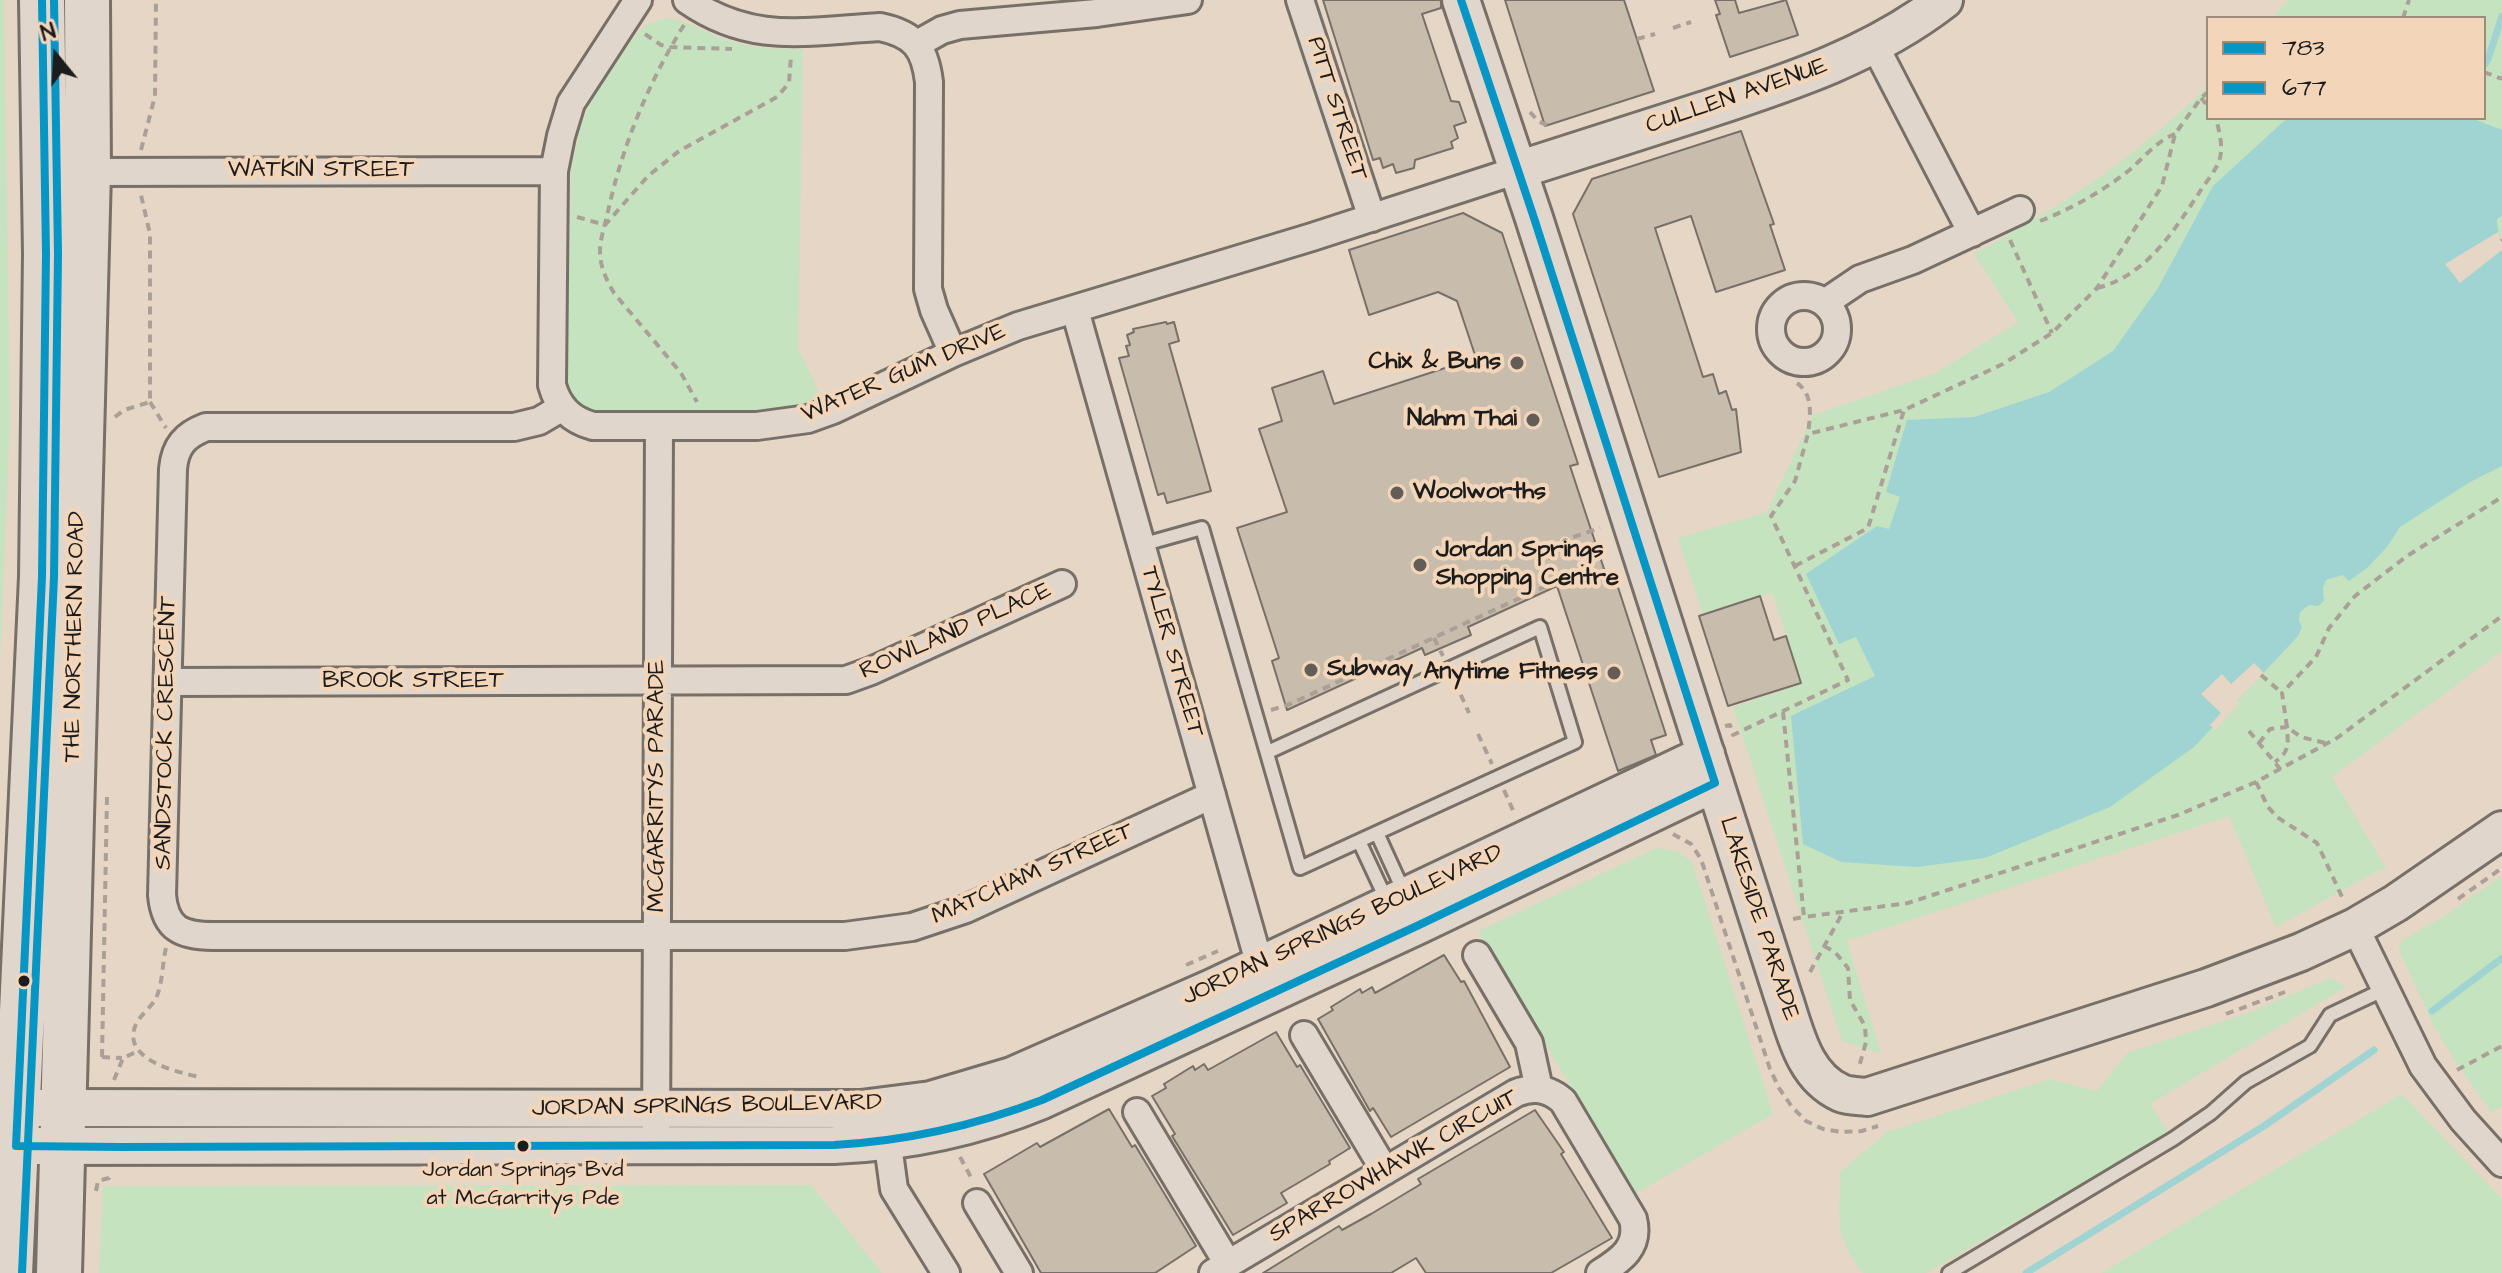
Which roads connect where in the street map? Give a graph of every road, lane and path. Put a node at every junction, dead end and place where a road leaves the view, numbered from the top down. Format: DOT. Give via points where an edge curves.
graph roads {
  1 [pos="42,0"];
  2 [pos="87,0"];
  3 [pos="156,0"];
  4 [pos="638,0"];
  5 [pos="1188,0"];
  6 [pos="1300,0"];
  7 [pos="1461,0"];
  8 [pos="1944,0"];
  9 [pos="687,10"];
  10 [pos="1691,22"];
  11 [pos="1673,28"];
  12 [pos="640,30"];
  13 [pos="1655,34"];
  14 [pos="1637,39"];
  15 [pos="917,44"];
  16 [pos="1875,46"];
  17 [pos="670,47"];
  18 [pos="746,50"];
  19 [pos="792,51"];
  20 [pos="2206,94"];
  21 [pos="2201,98"];
  22 [pos="1524,101"];
  23 [pos="2206,104"];
  24 [pos="2216,120"];
  25 [pos="1556,127"];
  26 [pos="2175,134"];
  27 [pos="141,154"];
  28 [pos="1518,170"];
  29 [pos="554,171"];
  30 [pos="88,172"];
  31 [pos="140,186"];
  32 [pos="566,216"];
  33 [pos="1372,218"];
  34 [pos="2010,221"];
  35 [pos="605,225"];
  36 [pos="1972,233"];
  37 [pos="2097,288"];
  38 [pos="1826,302"];
  39 [pos="1075,310"];
  40 [pos="2052,333"];
  41 [pos="953,353"];
  42 [pos="1797,383"];
  43 [pos="150,402"];
  44 [pos="697,402"];
  45 [pos="561,408"];
  46 [pos="1904,410"];
  47 [pos="659,427"];
  48 [pos="109,428"];
  49 [pos="1808,434"];
  50 [pos="171,436"];
  51 [pos="2502,497"];
  52 [pos="1600,528"];
  53 [pos="1141,545"];
  54 [pos="1795,566"];
  55 [pos="1062,584"];
  56 [pos="2502,616"];
  57 [pos="1439,624"];
  58 [pos="1443,633"];
  59 [pos="1434,638"];
  60 [pos="1444,658"];
  61 [pos="2261,675"];
  62 [pos="1453,679"];
  63 [pos="168,682"];
  64 [pos="658,682"];
  65 [pos="2282,693"];
  66 [pos="1268,711"];
  67 [pos="1783,712"];
  68 [pos="1469,713"];
  69 [pos="2287,727"];
  70 [pos="2249,731"];
  71 [pos="1478,734"];
  72 [pos="2259,743"];
  73 [pos="2327,743"];
  74 [pos="1268,752"];
  75 [pos="1718,757"];
  76 [pos="2275,762"];
  77 [pos="1493,766"];
  78 [pos="2281,770"];
  79 [pos="2256,782"];
  80 [pos="107,784"];
  81 [pos="1503,788"];
  82 [pos="1212,795"];
  83 [pos="1514,813"];
  84 [pos="2502,830"];
  85 [pos="1377,833"];
  86 [pos="1673,835"];
  87 [pos="1359,841"];
  88 [pos="2502,868"];
  89 [pos="2448,905"];
  90 [pos="1843,912"];
  91 [pos="2349,913"];
  92 [pos="1404,915"];
  93 [pos="1804,917"];
  94 [pos="1793,919"];
  95 [pos="178,930"];
  96 [pos="657,937"];
  97 [pos="1824,946"];
  98 [pos="1222,949"];
  99 [pos="1477,955"];
  100 [pos="1185,966"];
  101 [pos="1810,972"];
  102 [pos="1264,980"];
  103 [pos="2385,989"];
  104 [pos="2288,990"];
  105 [pos="2213,1018"];
  106 [pos="1304,1035"];
  107 [pos="2502,1046"];
  108 [pos="138,1051"];
  109 [pos="123,1058"];
  110 [pos="2450,1064"];
  111 [pos="1859,1067"];
  112 [pos="209,1078"];
  113 [pos="112,1085"];
  114 [pos="1539,1089"];
  115 [pos="656,1109"];
  116 [pos="1137,1112"];
  117 [pos="885,1125"];
  118 [pos="1882,1125"];
  119 [pos="17,1127"];
  120 [pos="64,1127"];
  121 [pos="656,1145"];
  122 [pos="2502,1163"];
  123 [pos="110,1170"];
  124 [pos="1385,1171"];
  125 [pos="96,1201"];
  126 [pos="977,1203"];
  127 [pos="1221,1269"];
  128 [pos="10,1273"];
  129 [pos="59,1273"];
  130 [pos="946,1273"];
  131 [pos="1019,1273"];
  132 [pos="1600,1273"];
  133 [pos="1949,1273"];
  1 -- 119 [label="highway, THE NORTHERN ROAD" via="42,577"];
  2 -- 30 [label="highway, THE NORTHERN ROAD"];
  3 -- 27 [label="path" via="155,96"];
  4 -- 29 [label="street" via="571,103"];
  5 -- 15 [label="street" via="960,25"];
  6 -- 33 [label="street, PITT STREET"];
  7 -- 28 [label="street, LAKESIDE PARADE"];
  8 -- 16 [label="street, CULLEN AVENUE"];
  9 -- 15 [label="street" via="772,33 880,27"];
  9 -- 17 [label="path"];
  10 -- 11 [label="path"];
  12 -- 17 [label="path"];
  13 -- 14 [label="path"];
  15 -- 41 [label="street" via="929,82 928,289"];
  16 -- 28 [label="street, CULLEN AVENUE" via="1786,83"];
  16 -- 36 [label="street"];
  17 -- 18 [label="path"];
  17 -- 35 [label="path" via="630,137"];
  19 -- 35 [label="path" via="786,90 679,151 648,176"];
  20 -- 21 [label="path"];
  21 -- 23 [label="path"];
  21 -- 26 [label="path"];
  22 -- 25 [label="path" via="1538,121"];
  24 -- 37 [label="path" via="2219,161 2174,231 2117,283"];
  26 -- 34 [label="path" via="2160,140 2092,196"];
  26 -- 37 [label="path" via="2162,186"];
  28 -- 33 [label="street, WATER GUM DRIVE"];
  28 -- 75 [label="street, LAKESIDE PARADE"];
  29 -- 30 [label="street, WATKIN STREET"];
  29 -- 45 [label="street" via="551,373"];
  30 -- 120 [label="highway, THE NORTHERN ROAD"];
  31 -- 43 [label="path" via="150,234"];
  32 -- 35 [label="path"];
  33 -- 39 [label="street, WATER GUM DRIVE"];
  34 -- 36 [label="street"];
  34 -- 40 [label="path"];
  35 -- 44 [label="path" via="600,254 607,280 622,306 681,373"];
  36 -- 38 [label="street" via="1860,279"];
  37 -- 40 [label="path"];
  39 -- 41 [label="street, WATER GUM DRIVE"];
  39 -- 53 [label="street, TYLER STREET"];
  40 -- 46 [label="path" via="2003,364"];
  41 -- 47 [label="street, WATER GUM DRIVE" via="808,419 757,426"];
  42 -- 49 [label="path" via="1809,402"];
  43 -- 48 [label="path" via="124,410"];
  43 -- 50 [label="path"];
  45 -- 47 [label="street, WATER GUM DRIVE" via="593,426"];
  45 -- 63 [label="street, SANDSTOCK CRESCENT" via="514,427 206,427 186,438 173,469"];
  46 -- 49 [label="path"];
  46 -- 54 [label="path" via="1868,528"];
  47 -- 64 [label="street, MCGARRITYS PARADE"];
  49 -- 54 [label="path" via="1795,481 1771,516"];
  51 -- 65 [label="path" via="2418,548 2355,596 2329,628 2316,657"];
  52 -- 58 [label="path" via="1547,546 1557,581"];
  53 -- 74 [label="lane" via="1202,528"];
  53 -- 82 [label="street, TYLER STREET"];
  54 -- 67 [label="path" via="1848,680"];
  55 -- 64 [label="street, ROWLAND PLACE" via="846,680"];
  56 -- 73 [label="path"];
  57 -- 58 [label="path"];
  58 -- 59 [label="path"];
  59 -- 60 [label="path"];
  59 -- 66 [label="path"];
  61 -- 65 [label="path"];
  62 -- 68 [label="path"];
  63 -- 64 [label="street, BROOK STREET"];
  63 -- 95 [label="street, SANDSTOCK CRESCENT" via="162,895 166,915"];
  64 -- 96 [label="street, MCGARRITYS PARADE"];
  65 -- 69 [label="path"];
  67 -- 75 [label="path"];
  67 -- 93 [label="path"];
  69 -- 72 [label="path" via="2270,729"];
  69 -- 73 [label="path" via="2301,737"];
  69 -- 76 [label="path" via="2289,746"];
  70 -- 72 [label="path"];
  71 -- 77 [label="path"];
  72 -- 76 [label="path"];
  73 -- 78 [label="path"];
  74 -- 85 [label="lane" via="1540,627 1575,742"];
  74 -- 87 [label="lane" via="1300,868"];
  75 -- 91 [label="street, LAKESIDE PARADE" via="1799,1044 1811,1069 1843,1094 1867,1097 1892,1090 2252,972"];
  75 -- 92 [label="street, JORDAN SPRINGS BOULEVARD"];
  76 -- 78 [label="path"];
  78 -- 79 [label="path"];
  79 -- 90 [label="path" via="2178,815 1908,903"];
  79 -- 91 [label="path" via="2277,817 2317,843"];
  80 -- 109 [label="path" via="99,1057"];
  81 -- 83 [label="path"];
  82 -- 96 [label="street, MATCHAM STREET" via="966,909 912,927 845,936"];
  82 -- 102 [label="street, TYLER STREET"];
  84 -- 91 [label="street, LAKESIDE PARADE" via="2425,885"];
  85 -- 87 [label="lane"];
  85 -- 92 [label="lane"];
  86 -- 118 [label="path" via="1691,844 1701,859 1770,1069 1792,1107 1823,1129 1862,1131"];
  87 -- 92 [label="lane"];
  88 -- 89 [label="path"];
  90 -- 93 [label="path"];
  90 -- 97 [label="path"];
  91 -- 103 [label="street"];
  92 -- 102 [label="street, JORDAN SPRINGS BOULEVARD"];
  93 -- 94 [label="path"];
  95 -- 96 [label="street" via="199,936"];
  95 -- 108 [label="path" via="165,950 156,998 134,1031"];
  96 -- 115 [label="street, MCGARRITYS PARADE"];
  97 -- 101 [label="path"];
  97 -- 111 [label="path" via="1848,968 1850,1000 1865,1026"];
  98 -- 100 [label="path"];
  99 -- 114 [label="street" via="1529,1043"];
  102 -- 117 [label="street, JORDAN SPRINGS BOULEVARD" via="1010,1113 950,1131"];
  103 -- 122 [label="street" via="2423,1066"];
  103 -- 133 [label="lane" via="2330,1015 2310,1046 2246,1082 2173,1139"];
  104 -- 105 [label="path"];
  106 -- 124 [label="street"];
  107 -- 110 [label="path" via="2455,1071"];
  108 -- 109 [label="path"];
  108 -- 112 [label="path" via="180,1073"];
  109 -- 113 [label="path"];
  114 -- 124 [label="street, SPARROWHAWK CIRCUIT" via="1516,1093"];
  114 -- 132 [label="street, SPARROWHAWK CIRCUIT" via="1563,1101 1633,1219 1629,1251"];
  115 -- 117 [label="street, JORDAN SPRINGS BOULEVARD" via="861,1109"];
  115 -- 120 [label="street, JORDAN SPRINGS BOULEVARD"];
  115 -- 121 [label="street, MCGARRITYS PARADE"];
  116 -- 127 [label="street"];
  117 -- 121 [label="street, JORDAN SPRINGS BOULEVARD" via="834,1145"];
  117 -- 130 [label="street" via="894,1189"];
  119 -- 120 [label="street, JORDAN SPRINGS BOULEVARD"];
  119 -- 128 [label="highway, THE NORTHERN ROAD"];
  120 -- 121 [label="street, JORDAN SPRINGS BOULEVARD"];
  120 -- 129 [label="highway, THE NORTHERN ROAD"];
  123 -- 125 [label="path" via="109,1178 98,1181"];
  124 -- 127 [label="street, SPARROWHAWK CIRCUIT"];
  126 -- 131 [label="street"];
}
